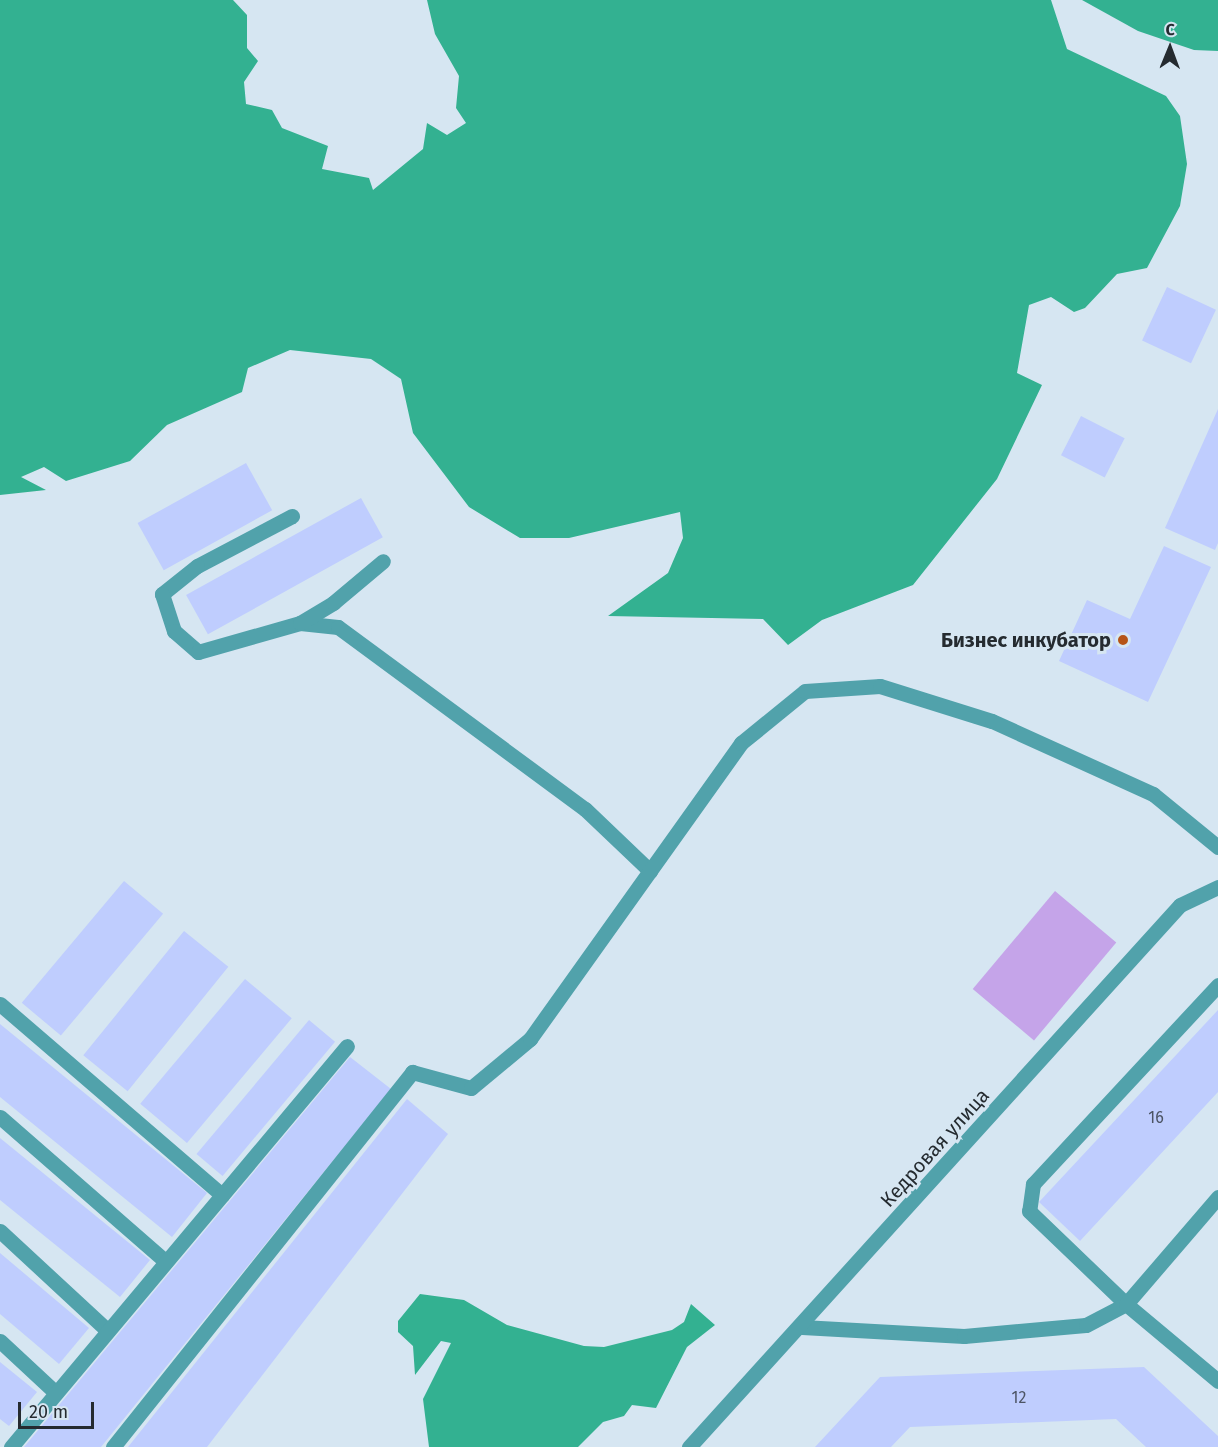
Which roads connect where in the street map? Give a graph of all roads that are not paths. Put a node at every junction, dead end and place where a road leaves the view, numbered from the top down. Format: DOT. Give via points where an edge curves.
graph roads {
  1 [pos="292,516"];
  2 [pos="383,561"];
  3 [pos="300,623"];
  4 [pos="1218,847"];
  5 [pos="650,871"];
  6 [pos="1218,887"];
  7 [pos="1218,985"];
  8 [pos="0,1004"];
  9 [pos="346,1046"];
  10 [pos="0,1117"];
  11 [pos="222,1196"];
  12 [pos="1218,1197"];
  13 [pos="0,1231"];
  14 [pos="166,1262"];
  15 [pos="1126,1304"];
  16 [pos="802,1327"];
  17 [pos="108,1331"];
  18 [pos="0,1341"];
  19 [pos="1218,1380"];
  20 [pos="56,1393"];
  21 [pos="11,1447"];
  22 [pos="113,1447"];
  23 [pos="689,1447"];
  1 -- 3 [label="street" via="197,566 162,594 174,631 198,652"];
  2 -- 3 [label="street" via="333,603"];
  3 -- 5 [label="street" via="338,627 391,671 464,716 585,809"];
  4 -- 5 [label="street" via="1153,794 992,721 880,686 805,691 741,743"];
  5 -- 22 [label="street" via="530,1039 471,1088 412,1072"];
  6 -- 16 [label="street, Кедровая улица" via="1180,905"];
  7 -- 15 [label="street" via="1033,1184 1029,1211 1084,1259"];
  8 -- 11 [label="street"];
  9 -- 11 [label="street"];
  10 -- 14 [label="street"];
  11 -- 14 [label="street"];
  12 -- 15 [label="street"];
  13 -- 17 [label="street"];
  14 -- 17 [label="street"];
  15 -- 16 [label="street" via="1086,1325 964,1336"];
  15 -- 19 [label="street"];
  16 -- 23 [label="street, Кедровая улица"];
  17 -- 20 [label="street"];
  18 -- 20 [label="street"];
  20 -- 21 [label="street"];
}
